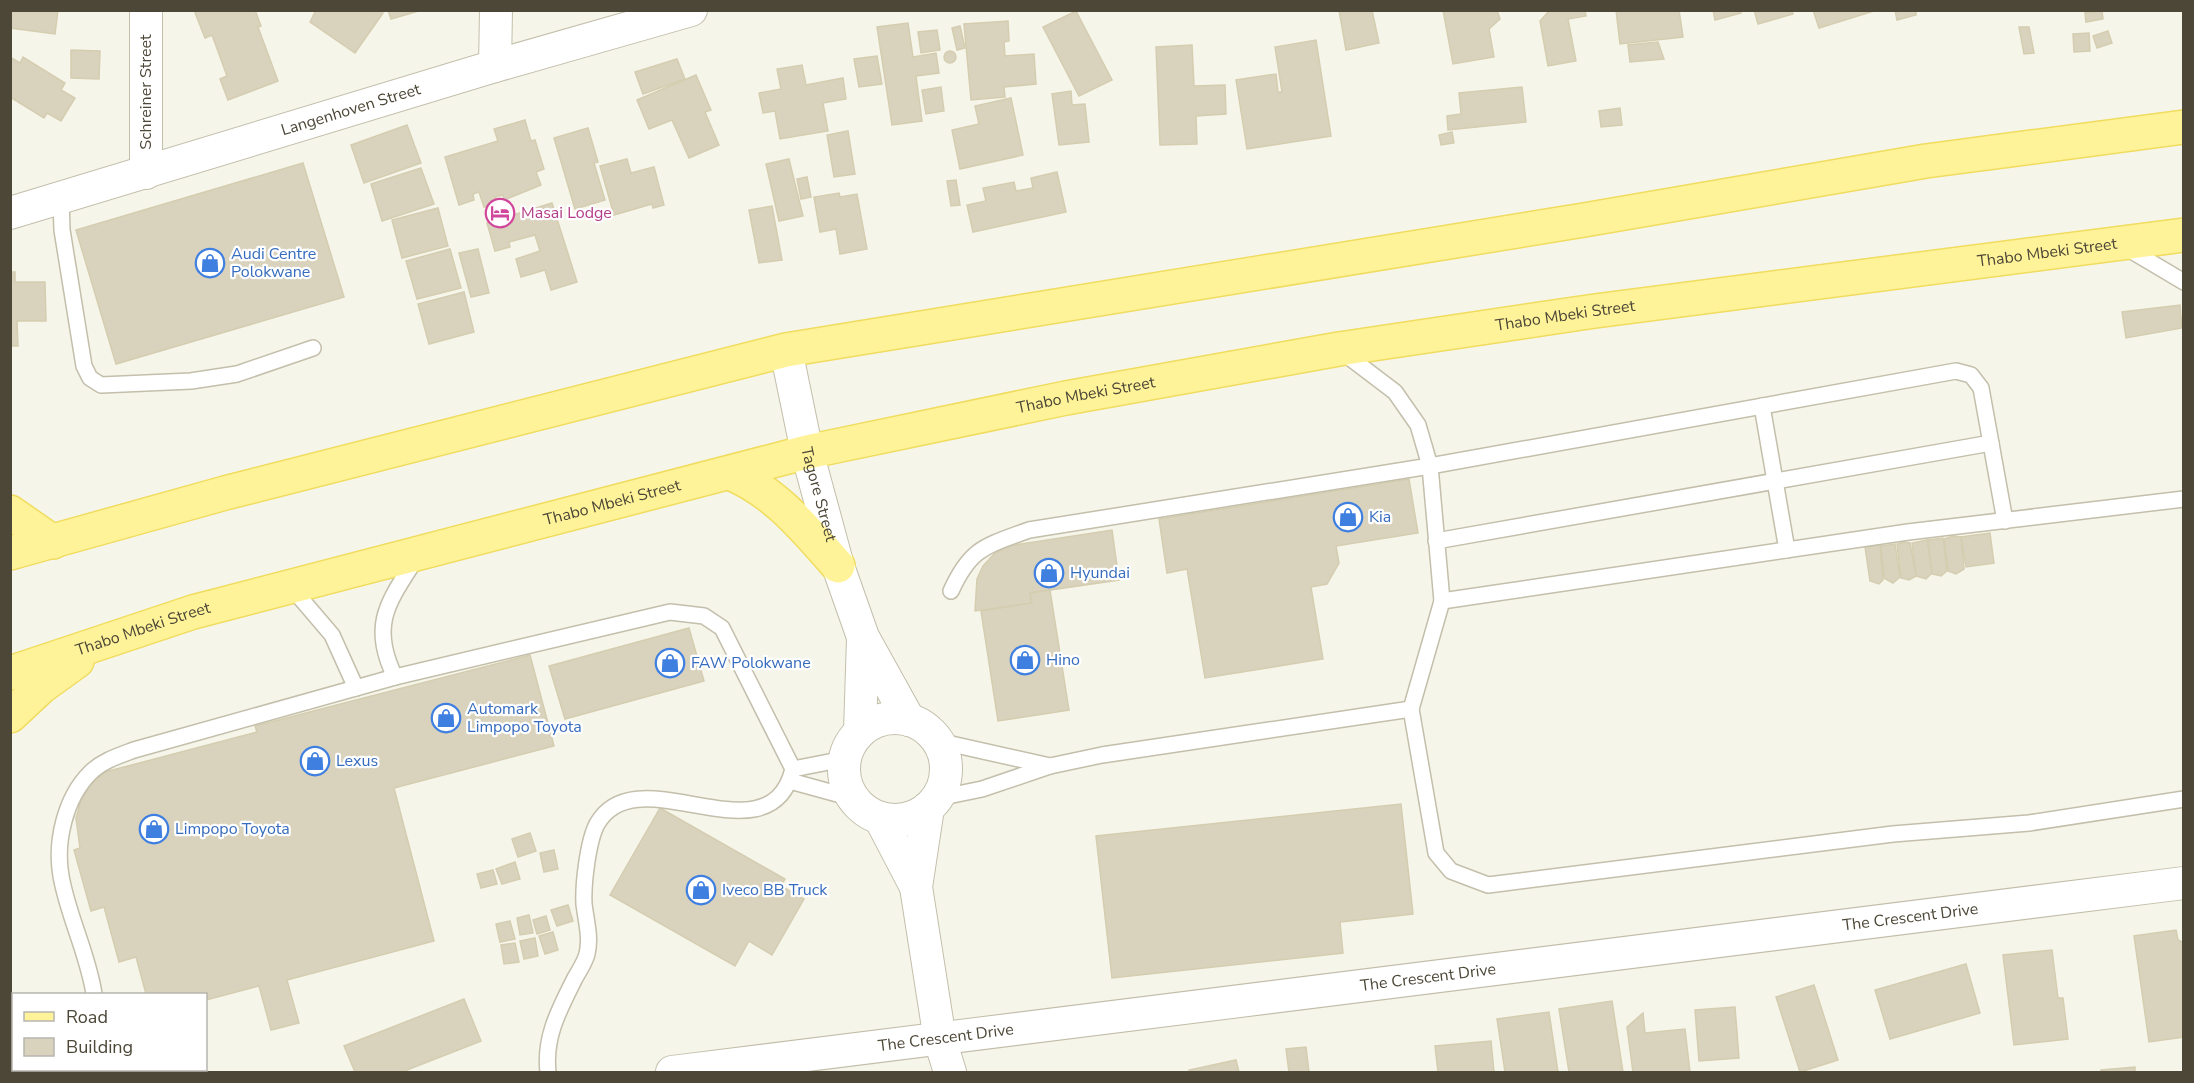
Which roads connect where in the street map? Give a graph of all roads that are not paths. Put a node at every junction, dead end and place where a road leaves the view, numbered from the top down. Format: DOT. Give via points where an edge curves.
graph roads {
  1 [pos="146,10"];
  2 [pos="496,10"];
  3 [pos="691,10"];
  4 [pos="495,66"];
  5 [pos="2184,128"];
  6 [pos="146,173"];
  7 [pos="61,198"];
  8 [pos="10,213"];
  9 [pos="2184,235"];
  10 [pos="2119,243"];
  11 [pos="2184,282"];
  12 [pos="313,348"];
  13 [pos="1339,349"];
  14 [pos="786,350"];
  15 [pos="1762,406"];
  16 [pos="1990,443"];
  17 [pos="807,452"];
  18 [pos="1430,466"];
  19 [pos="730,473"];
  20 [pos="1776,481"];
  21 [pos="2184,499"];
  22 [pos="10,512"];
  23 [pos="2005,521"];
  24 [pos="1436,541"];
  25 [pos="53,542"];
  26 [pos="1787,549"];
  27 [pos="10,554"];
  28 [pos="418,556"];
  29 [pos="838,566"];
  30 [pos="291,587"];
  31 [pos="951,591"];
  32 [pos="1442,601"];
  33 [pos="863,637"];
  34 [pos="97,645"];
  35 [pos="10,673"];
  36 [pos="395,677"];
  37 [pos="357,688"];
  38 [pos="1411,709"];
  39 [pos="10,716"];
  40 [pos="909,720"];
  41 [pos="860,731"];
  42 [pos="938,741"];
  43 [pos="844,759"];
  44 [pos="1050,766"];
  45 [pos="792,775"];
  46 [pos="852,798"];
  47 [pos="2184,799"];
  48 [pos="933,803"];
  49 [pos="880,818"];
  50 [pos="2184,883"];
  51 [pos="916,887"];
  52 [pos="94,993"];
  53 [pos="940,1040"];
  54 [pos="548,1072"];
  55 [pos="672,1072"];
  56 [pos="950,1072"];
  1 -- 6 [label="street, Schreiner Street"];
  2 -- 4 [label="street"];
  3 -- 4 [label="street, Langenhoven Street"];
  4 -- 6 [label="street, Langenhoven Street"];
  5 -- 14 [label="main road" via="1926,161"];
  6 -- 7 [label="street, Langenhoven Street"];
  7 -- 8 [label="street, Langenhoven Street"];
  7 -- 12 [label="lane" via="62,230 84,366 95,382 101,385 191,381 237,374"];
  9 -- 10 [label="main road, Thabo Mbeki Street"];
  10 -- 11 [label="lane"];
  10 -- 13 [label="main road, Thabo Mbeki Street" via="1595,311"];
  13 -- 17 [label="main road, Thabo Mbeki Street" via="1066,398"];
  13 -- 18 [label="lane" via="1395,392 1418,424"];
  14 -- 17 [label="street, Tagore Street"];
  14 -- 25 [label="main road" via="225,493"];
  15 -- 16 [label="lane" via="1956,371 1971,375 1981,388"];
  15 -- 18 [label="lane"];
  15 -- 20 [label="lane"];
  16 -- 20 [label="lane"];
  16 -- 23 [label="lane"];
  17 -- 19 [label="main road, Thabo Mbeki Street"];
  17 -- 29 [label="street, Tagore Street"];
  18 -- 24 [label="lane"];
  18 -- 31 [label="lane" via="1029,530 985,546 969,559"];
  19 -- 28 [label="main road, Thabo Mbeki Street"];
  19 -- 29 [label="main road" via="770,495"];
  20 -- 24 [label="lane"];
  20 -- 26 [label="lane"];
  21 -- 23 [label="lane"];
  22 -- 25 [label="main road"];
  23 -- 26 [label="lane"];
  24 -- 32 [label="lane"];
  25 -- 27 [label="main road"];
  26 -- 32 [label="lane"];
  28 -- 30 [label="main road, Thabo Mbeki Street"];
  28 -- 36 [label="lane" via="387,604 382,623 386,658"];
  29 -- 33 [label="street, Tagore Street"];
  30 -- 34 [label="main road, Thabo Mbeki Street" via="193,612"];
  30 -- 37 [label="lane" via="332,635"];
  32 -- 38 [label="lane"];
  33 -- 40 [label="street, Tagore Street"];
  33 -- 41 [label="street, Tagore Street"];
  34 -- 35 [label="main road, Thabo Mbeki Street"];
  34 -- 39 [label="main road"];
  36 -- 37 [label="lane"];
  36 -- 45 [label="lane" via="670,612 690,612 705,616 722,628"];
  37 -- 52 [label="lane" via="134,750 107,760 90,773 66,814 60,852 61,876"];
  38 -- 44 [label="lane"];
  38 -- 47 [label="lane" via="1436,853 1451,871 1488,885 1893,834 2029,823"];
  40 -- 41 [label="street" via="883,719"];
  40 -- 42 [label="street, Tagore Street"];
  41 -- 43 [label="street, Tagore Street"];
  42 -- 44 [label="lane"];
  42 -- 48 [label="street" via="946,769 944,784"];
  43 -- 45 [label="lane"];
  43 -- 46 [label="street" via="844,780"];
  44 -- 48 [label="lane"];
  45 -- 46 [label="lane"];
  45 -- 54 [label="lane" via="781,796 758,807 736,812 640,797 613,807 598,823 591,842 584,902 589,934 587,954 549,1035"];
  46 -- 49 [label="street"];
  48 -- 49 [label="street" via="905,819"];
  48 -- 51 [label="street"];
  49 -- 51 [label="street"];
  50 -- 53 [label="street, The Crescent Drive"];
  51 -- 53 [label="street"];
  53 -- 55 [label="street, The Crescent Drive"];
  53 -- 56 [label="street"];
}
